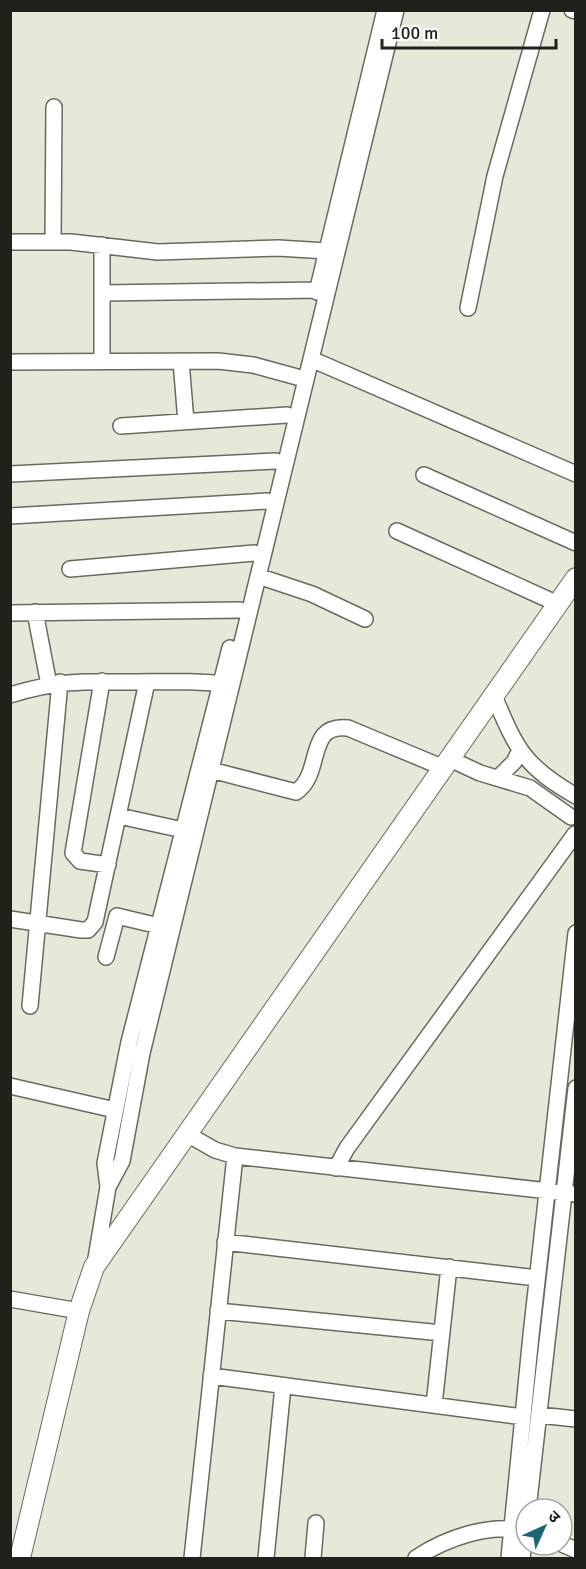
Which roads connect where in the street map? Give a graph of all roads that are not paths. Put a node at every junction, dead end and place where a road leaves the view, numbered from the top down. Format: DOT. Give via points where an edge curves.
graph roads {
  1 [pos="385,10"];
  2 [pos="396,10"];
  3 [pos="542,10"];
  4 [pos="54,107"];
  5 [pos="53,241"];
  6 [pos="10,242"];
  7 [pos="102,245"];
  8 [pos="327,251"];
  9 [pos="318,290"];
  10 [pos="102,293"];
  11 [pos="468,308"];
  12 [pos="311,359"];
  13 [pos="102,361"];
  14 [pos="181,361"];
  15 [pos="10,362"];
  16 [pos="297,377"];
  17 [pos="288,415"];
  18 [pos="186,422"];
  19 [pos="121,426"];
  20 [pos="276,461"];
  21 [pos="10,474"];
  22 [pos="576,474"];
  23 [pos="424,475"];
  24 [pos="267,501"];
  25 [pos="10,516"];
  26 [pos="397,531"];
  27 [pos="576,543"];
  28 [pos="254,553"];
  29 [pos="70,569"];
  30 [pos="258,576"];
  31 [pos="576,578"];
  32 [pos="558,604"];
  33 [pos="240,610"];
  34 [pos="35,612"];
  35 [pos="10,613"];
  36 [pos="364,619"];
  37 [pos="102,681"];
  38 [pos="147,682"];
  39 [pos="54,683"];
  40 [pos="227,685"];
  41 [pos="10,695"];
  42 [pos="494,696"];
  43 [pos="519,752"];
  44 [pos="447,764"];
  45 [pos="211,771"];
  46 [pos="498,778"];
  47 [pos="576,796"];
  48 [pos="573,813"];
  49 [pos="119,816"];
  50 [pos="183,830"];
  51 [pos="575,835"];
  52 [pos="108,865"];
  53 [pos="10,919"];
  54 [pos="39,923"];
  55 [pos="159,926"];
  56 [pos="576,933"];
  57 [pos="106,957"];
  58 [pos="30,1006"];
  59 [pos="10,1086"];
  60 [pos="576,1088"];
  61 [pos="115,1110"];
  62 [pos="187,1134"];
  63 [pos="234,1156"];
  64 [pos="336,1168"];
  65 [pos="108,1187"];
  66 [pos="546,1191"];
  67 [pos="570,1193"];
  68 [pos="225,1242"];
  69 [pos="94,1267"];
  70 [pos="449,1267"];
  71 [pos="537,1278"];
  72 [pos="10,1299"];
  73 [pos="79,1311"];
  74 [pos="218,1311"];
  75 [pos="442,1333"];
  76 [pos="211,1376"];
  77 [pos="283,1386"];
  78 [pos="434,1405"];
  79 [pos="539,1415"];
  80 [pos="522,1417"];
  81 [pos="576,1419"];
  82 [pos="522,1497"];
  83 [pos="529,1497"];
  84 [pos="316,1522"];
  85 [pos="514,1530"];
  86 [pos="20,1558"];
  87 [pos="192,1558"];
  88 [pos="266,1558"];
  89 [pos="313,1558"];
  90 [pos="416,1558"];
  1 -- 8 [label="street"];
  2 -- 12 [label="street"];
  3 -- 11 [label="street" via="495,176"];
  4 -- 5 [label="street"];
  5 -- 6 [label="street"];
  5 -- 7 [label="street"];
  7 -- 8 [label="street" via="158,252 278,248"];
  7 -- 10 [label="street"];
  8 -- 9 [label="street"];
  9 -- 10 [label="street"];
  9 -- 16 [label="street"];
  10 -- 13 [label="street"];
  12 -- 22 [label="street"];
  12 -- 30 [label="street"];
  13 -- 14 [label="street"];
  13 -- 15 [label="street"];
  14 -- 16 [label="street" via="253,365"];
  14 -- 18 [label="street"];
  16 -- 17 [label="street"];
  17 -- 18 [label="street"];
  17 -- 20 [label="street"];
  18 -- 19 [label="street"];
  20 -- 21 [label="street"];
  20 -- 24 [label="street"];
  23 -- 27 [label="street"];
  24 -- 25 [label="street"];
  24 -- 28 [label="street"];
  26 -- 32 [label="street"];
  28 -- 29 [label="street"];
  28 -- 33 [label="street"];
  30 -- 36 [label="street" via="312,594"];
  30 -- 40 [label="street"];
  31 -- 32 [label="main road"];
  32 -- 42 [label="main road"];
  33 -- 34 [label="street"];
  33 -- 40 [label="street"];
  34 -- 35 [label="street"];
  34 -- 39 [label="street"];
  37 -- 38 [label="street"];
  37 -- 39 [label="street"];
  37 -- 52 [label="street" via="74,853 80,861"];
  38 -- 40 [label="street"];
  38 -- 49 [label="street"];
  39 -- 41 [label="street"];
  39 -- 54 [label="street"];
  40 -- 45 [label="street"];
  40 -- 50 [label="street"];
  42 -- 43 [label="street"];
  42 -- 44 [label="main road"];
  43 -- 46 [label="street"];
  43 -- 47 [label="street" via="539,774"];
  44 -- 45 [label="street" via="336,727 320,739 309,778 296,792"];
  44 -- 46 [label="street"];
  44 -- 62 [label="main road"];
  45 -- 65 [label="street" via="142,1053 122,1161"];
  46 -- 48 [label="street" via="530,788"];
  48 -- 51 [label="street"];
  49 -- 50 [label="street"];
  49 -- 52 [label="street"];
  50 -- 55 [label="street"];
  51 -- 64 [label="street"];
  52 -- 54 [label="street" via="92,927 81,930"];
  53 -- 54 [label="street"];
  54 -- 58 [label="street"];
  55 -- 57 [label="street" via="117,916"];
  55 -- 61 [label="street"];
  56 -- 66 [label="street"];
  59 -- 61 [label="street"];
  60 -- 67 [label="street"];
  61 -- 65 [label="street" via="105,1163"];
  62 -- 63 [label="street"];
  62 -- 69 [label="main road"];
  63 -- 64 [label="street"];
  63 -- 68 [label="street"];
  64 -- 66 [label="street"];
  65 -- 69 [label="street"];
  66 -- 67 [label="street"];
  66 -- 71 [label="street"];
  67 -- 79 [label="street"];
  68 -- 70 [label="street"];
  68 -- 74 [label="street"];
  69 -- 73 [label="main road"];
  70 -- 71 [label="street"];
  70 -- 75 [label="street"];
  71 -- 80 [label="street"];
  72 -- 73 [label="street"];
  73 -- 86 [label="main road"];
  74 -- 75 [label="street"];
  74 -- 76 [label="street"];
  75 -- 78 [label="street"];
  76 -- 77 [label="street"];
  76 -- 87 [label="street"];
  77 -- 78 [label="street"];
  77 -- 88 [label="street"];
  78 -- 80 [label="street"];
  79 -- 81 [label="street"];
  79 -- 83 [label="street"];
  80 -- 82 [label="street"];
  84 -- 89 [label="street"];
  85 -- 90 [label="street" via="459,1537"];
}
